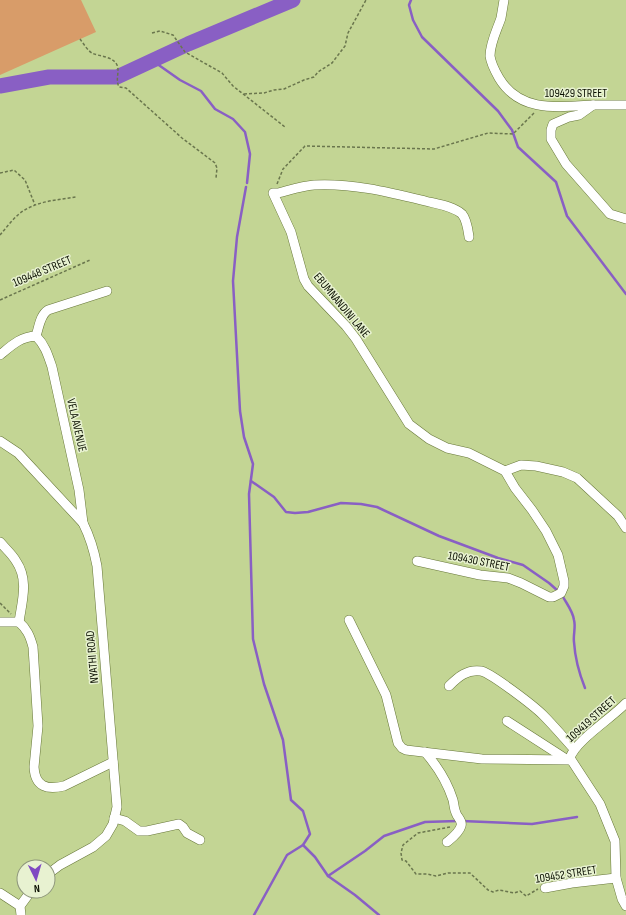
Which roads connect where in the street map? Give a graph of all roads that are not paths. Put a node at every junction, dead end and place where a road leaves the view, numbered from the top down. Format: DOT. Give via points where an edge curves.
graph roads {
  1 [pos="504,0"];
  2 [pos="626,105"];
  3 [pos="593,106"];
  4 [pos="626,219"];
  5 [pos="469,237"];
  6 [pos="107,291"];
  7 [pos="36,336"];
  8 [pos="0,354"];
  9 [pos="0,441"];
  10 [pos="505,471"];
  11 [pos="83,523"];
  12 [pos="626,528"];
  13 [pos="0,542"];
  14 [pos="417,561"];
  15 [pos="349,620"];
  16 [pos="0,622"];
  17 [pos="19,622"];
  18 [pos="449,686"];
  19 [pos="626,703"];
  20 [pos="507,721"];
  21 [pos="574,749"];
  22 [pos="425,752"];
  23 [pos="568,760"];
  24 [pos="113,762"];
  25 [pos="114,818"];
  26 [pos="200,840"];
  27 [pos="447,842"];
  28 [pos="56,868"];
  29 [pos="616,878"];
  30 [pos="545,888"];
  31 [pos="0,893"];
  32 [pos="27,899"];
  33 [pos="626,906"];
  34 [pos="21,911"];
  1 -- 3 [label="street, 109429 STREET" via="490,51 491,63 502,82 522,100 540,106"];
  2 -- 3 [label="street, 109429 STREET"];
  3 -- 4 [label="street" via="579,115 553,124 551,138 566,164 597,201 610,214"];
  5 -- 10 [label="street, EBUMNANDINI LANE" via="463,215 453,208 390,192 346,185 312,186 273,193 291,232 308,286 356,339 409,424 429,439 447,448 469,453"];
  6 -- 7 [label="street" via="44,312"];
  7 -- 8 [label="street" via="17,341"];
  7 -- 11 [label="street, VELA AVENUE" via="42,342 52,367 79,490"];
  9 -- 11 [label="street, NYATHI ROAD" via="18,453"];
  10 -- 12 [label="street" via="521,465 536,466 577,478 618,516"];
  10 -- 14 [label="street, 109430 STREET" via="546,531 558,555 564,581 561,594 549,597 508,578 480,575"];
  11 -- 24 [label="street, NYATHI ROAD" via="94,549 97,566"];
  13 -- 17 [label="street" via="16,561 24,579"];
  15 -- 22 [label="street" via="386,695 398,743 406,750"];
  16 -- 17 [label="street"];
  17 -- 24 [label="street" via="30,636 33,647 38,726 34,774 38,782 46,787 57,788"];
  18 -- 21 [label="street" via="465,673 482,671 489,674 542,714"];
  19 -- 21 [label="street, 109419 STREET"];
  20 -- 23 [label="street"];
  21 -- 23 [label="street, 109419 STREET"];
  22 -- 23 [label="street" via="482,759"];
  22 -- 27 [label="street" via="444,778 456,814 461,821 462,826"];
  23 -- 29 [label="street, 109419 STREET" via="600,804 608,823 615,841"];
  24 -- 25 [label="street, NYATHI ROAD" via="117,807"];
  25 -- 26 [label="street" via="142,831 179,824 188,834"];
  25 -- 28 [label="street, NYATHI ROAD" via="111,830 106,836 93,847"];
  29 -- 30 [label="street, 109452 STREET" via="572,882"];
  29 -- 33 [label="street, 109419 STREET"];
  31 -- 34 [label="street"];
  32 -- 34 [label="street"];
}
